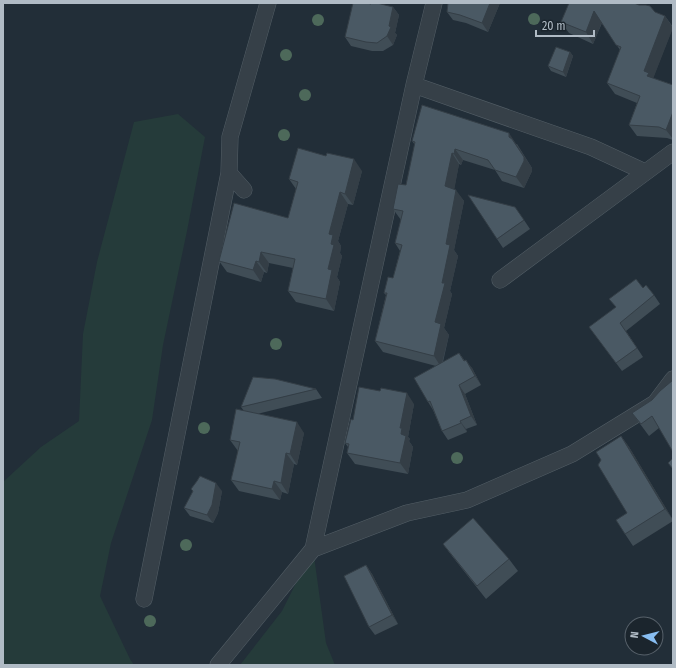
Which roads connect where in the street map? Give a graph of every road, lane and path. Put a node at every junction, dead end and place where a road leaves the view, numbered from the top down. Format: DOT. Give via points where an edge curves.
graph roads {
  1 [pos="268,3"];
  2 [pos="434,3"];
  3 [pos="414,85"];
  4 [pos="673,152"];
  5 [pos="644,172"];
  6 [pos="229,173"];
  7 [pos="244,190"];
  8 [pos="500,280"];
  9 [pos="673,379"];
  10 [pos="313,549"];
  11 [pos="144,599"];
  12 [pos="218,665"];
  1 -- 6 [label="street" via="230,137"];
  2 -- 3 [label="street"];
  3 -- 5 [label="street" via="591,147"];
  3 -- 10 [label="street"];
  4 -- 5 [label="street"];
  5 -- 8 [label="street"];
  6 -- 7 [label="street"];
  6 -- 11 [label="street"];
  9 -- 10 [label="street" via="654,404 572,454 467,500 407,513"];
  10 -- 12 [label="street"];
}
